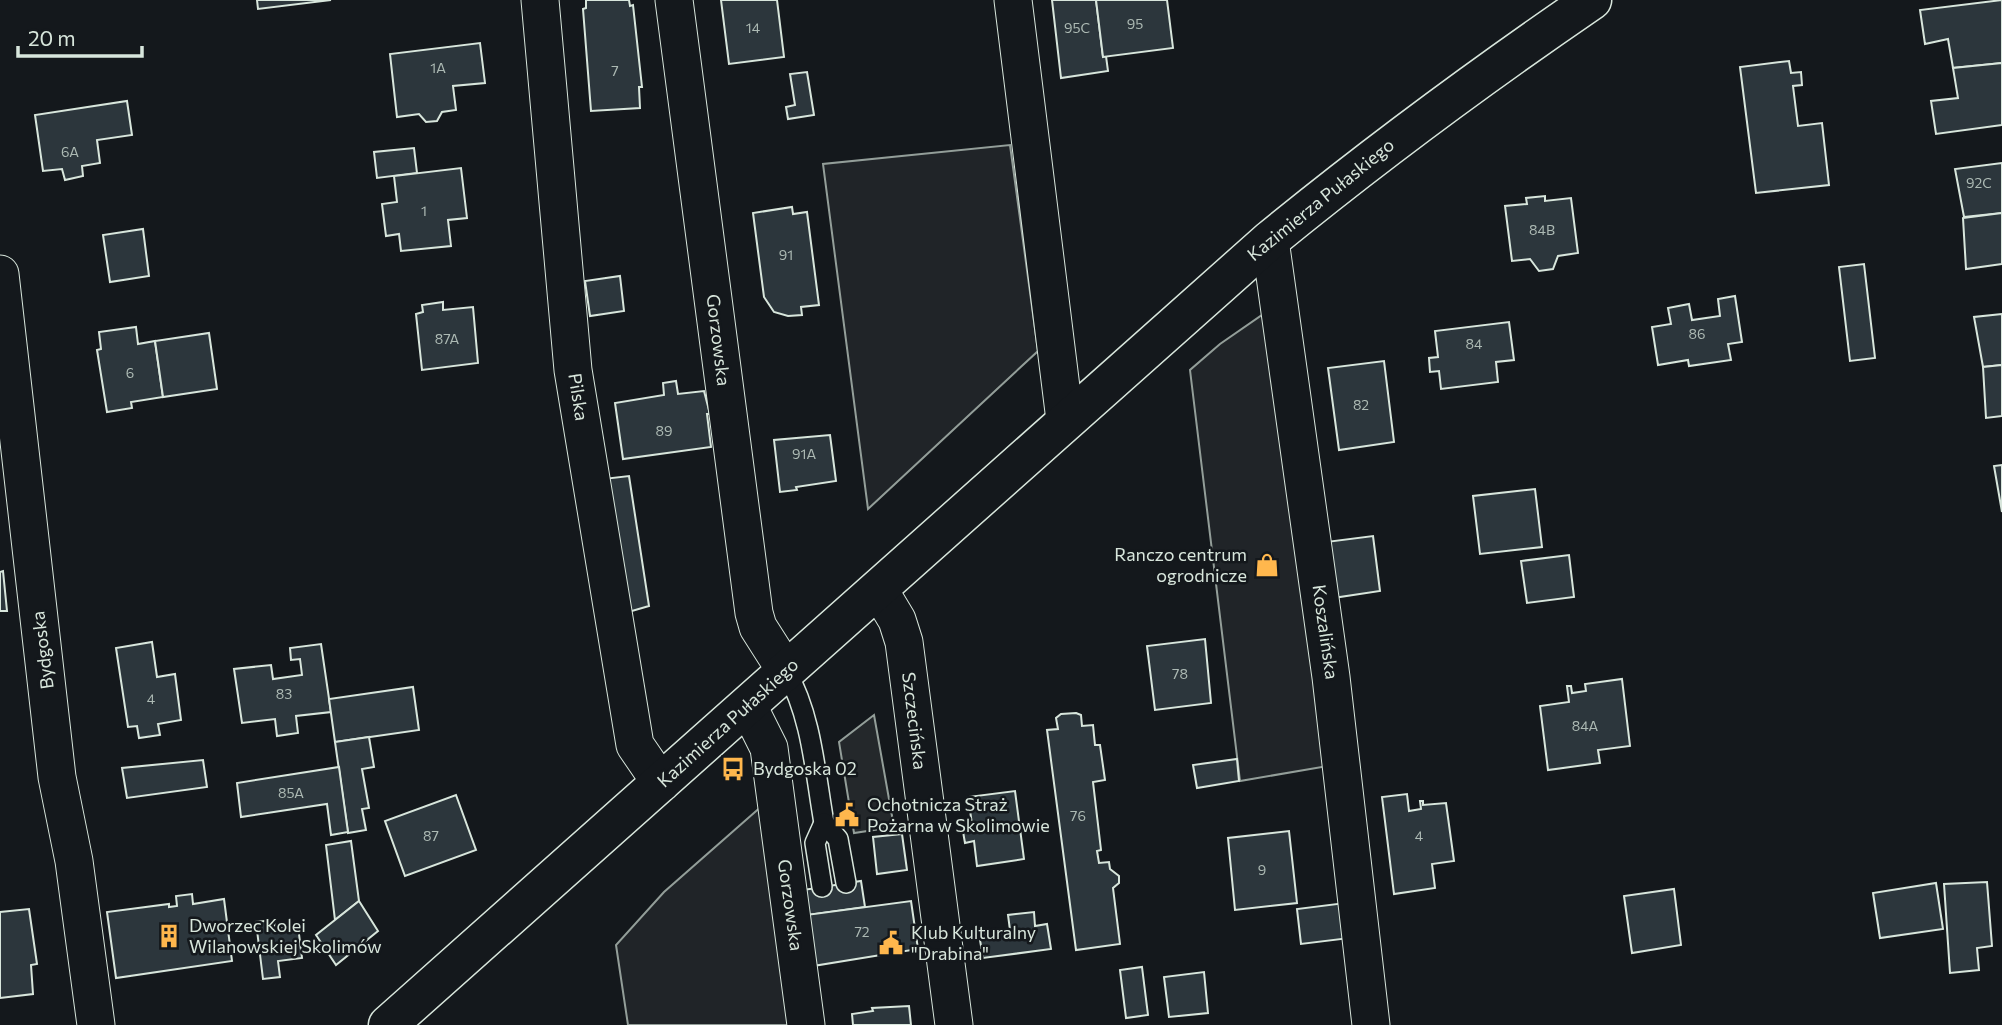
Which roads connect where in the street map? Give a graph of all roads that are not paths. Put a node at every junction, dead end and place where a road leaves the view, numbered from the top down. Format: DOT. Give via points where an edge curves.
graph roads {
  1 [pos="540,0"];
  2 [pos="674,0"];
  3 [pos="1013,0"];
  4 [pos="1592,0"];
  5 [pos="1270,240"];
  6 [pos="0,274"];
  7 [pos="1065,420"];
  8 [pos="879,590"];
  9 [pos="786,671"];
  10 [pos="748,706"];
  11 [pos="661,783"];
  12 [pos="824,823"];
  13 [pos="846,883"];
  14 [pos="822,887"];
  15 [pos="96,1025"];
  16 [pos="388,1025"];
  17 [pos="806,1025"];
  18 [pos="954,1025"];
  19 [pos="1371,1025"];
  1 -- 11 [label="street, Pilska" via="573,370 635,746"];
  2 -- 9 [label="street, Gorzowska" via="754,613 758,628"];
  3 -- 7 [label="street"];
  4 -- 5 [label="main road, Kazimierza Pułaskiego" via="1387,145"];
  5 -- 7 [label="main road, Kazimierza Pułaskiego"];
  5 -- 19 [label="street, Koszalińska" via="1331,677"];
  6 -- 15 [label="street, Bydgoska" via="57,777 74,861"];
  7 -- 8 [label="main road, Kazimierza Pułaskiego"];
  8 -- 9 [label="main road, Kazimierza Pułaskiego"];
  8 -- 18 [label="street, Szczecińska" via="904,642"];
  9 -- 10 [label="main road, Kazimierza Pułaskiego"];
  9 -- 12 [label="lane" via="803,706"];
  10 -- 11 [label="main road, Kazimierza Pułaskiego"];
  10 -- 17 [label="street, Gorzowska" via="769,748"];
  11 -- 16 [label="main road, Kazimierza Pułaskiego"];
  12 -- 13 [label="lane" via="838,839"];
  12 -- 14 [label="lane" via="815,843"];
}
